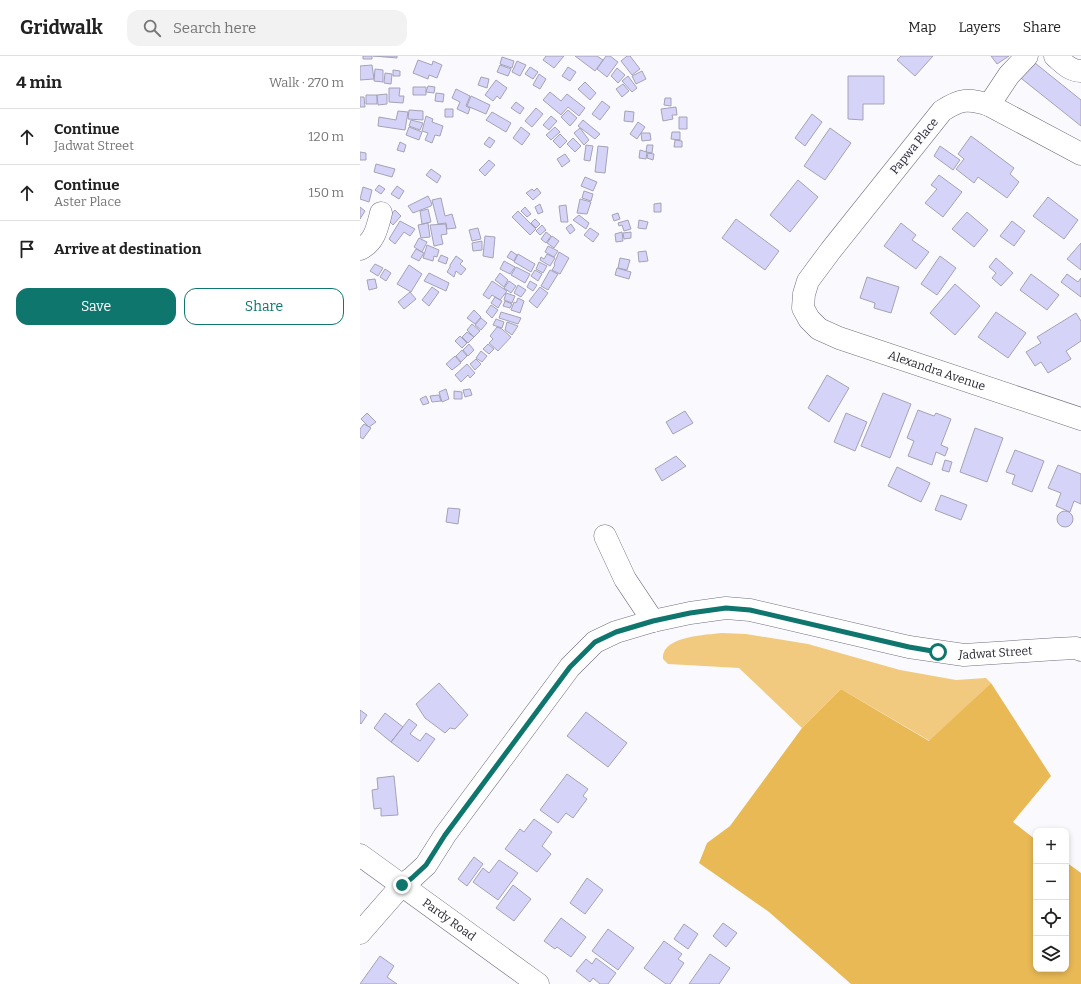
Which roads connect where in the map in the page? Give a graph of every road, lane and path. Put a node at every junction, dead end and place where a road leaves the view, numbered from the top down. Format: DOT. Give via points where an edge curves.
graph roads {
  1 [pos="1027,56"];
  2 [pos="1055,56"];
  3 [pos="1081,71"];
  4 [pos="989,105"];
  5 [pos="1081,154"];
  6 [pos="381,213"];
  7 [pos="360,250"];
  8 [pos="803,308"];
  9 [pos="1076,412"];
  10 [pos="605,536"];
  11 [pos="653,621"];
  12 [pos="1081,650"];
  13 [pos="360,855"];
  14 [pos="402,885"];
  15 [pos="360,932"];
  16 [pos="538,984"];
  1 -- 4 [label="street" via="1009,75"];
  2 -- 3 [label="street" via="1068,68"];
  4 -- 5 [label="street, Papwa Place"];
  4 -- 8 [label="street, Papwa Place" via="964,100 942,111 808,281"];
  6 -- 7 [label="street" via="375,236"];
  8 -- 9 [label="street, Alexandra Avenue" via="819,329 839,338"];
  10 -- 11 [label="street" via="625,579"];
  11 -- 12 [label="street, Jadwat Street" via="726,608 750,610 909,647 964,655 1076,648"];
  11 -- 14 [label="street, Jadwat Street" via="616,632 595,642 582,653 468,804 426,865"];
  13 -- 14 [label="street, Pardy Road"];
  14 -- 15 [label="street, Jadwat Street"];
  14 -- 16 [label="street, Pardy Road"];
}
